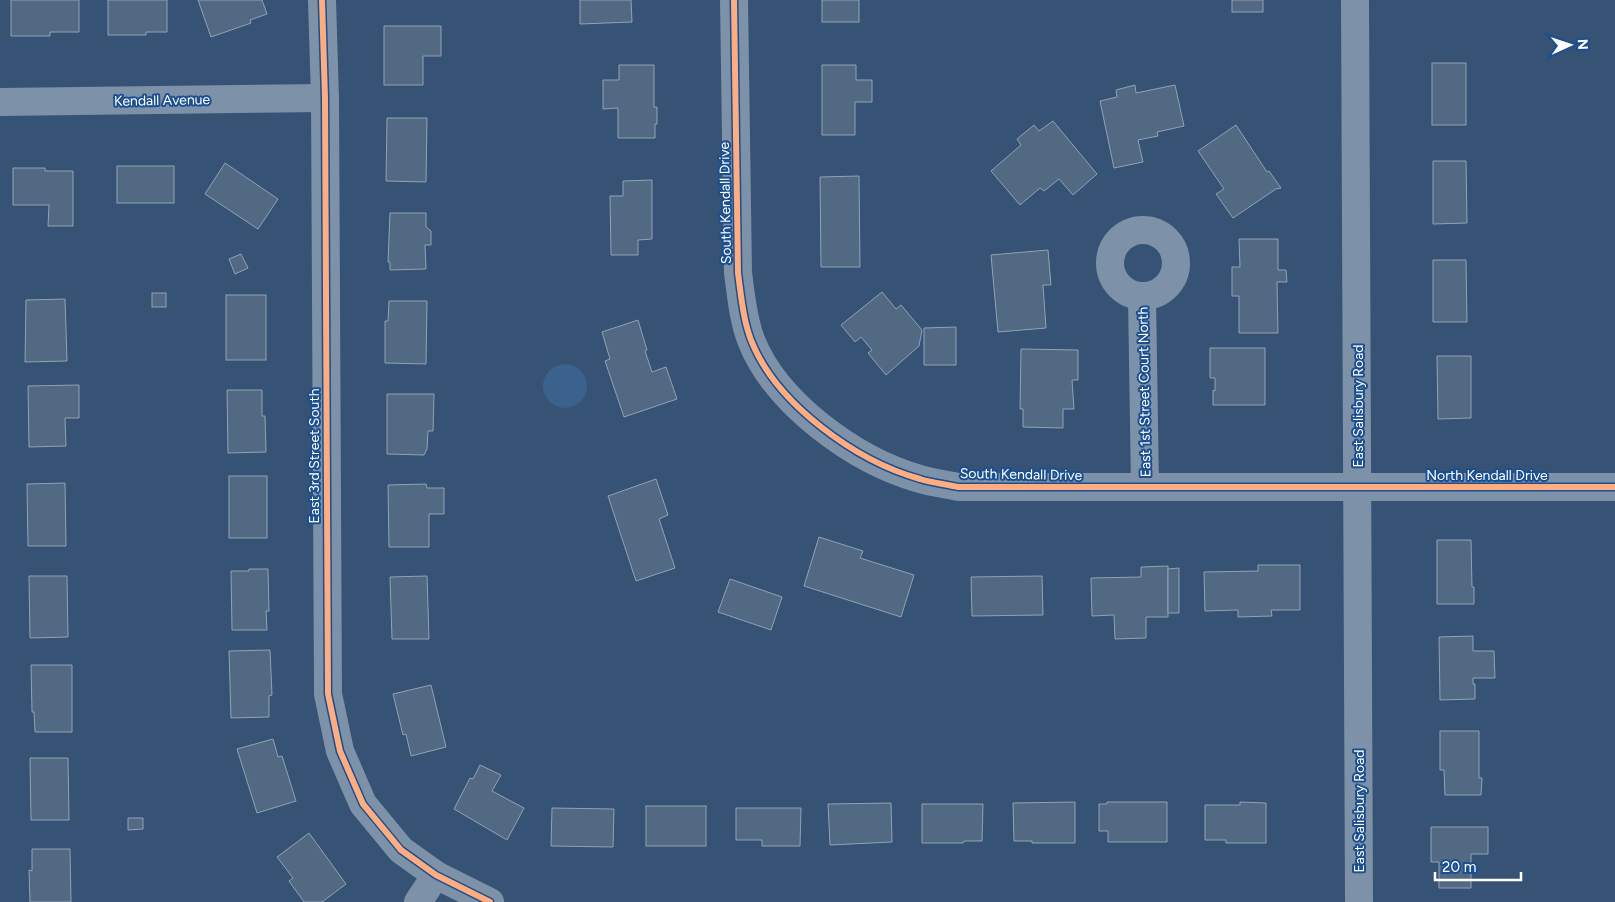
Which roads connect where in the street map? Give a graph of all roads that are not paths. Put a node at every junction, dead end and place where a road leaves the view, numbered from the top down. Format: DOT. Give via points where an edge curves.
graph roads {
  1 [pos="322,0"];
  2 [pos="734,0"];
  3 [pos="1355,0"];
  4 [pos="325,98"];
  5 [pos="0,102"];
  6 [pos="1142,296"];
  7 [pos="1145,487"];
  8 [pos="1358,487"];
  9 [pos="1615,487"];
  10 [pos="436,875"];
  11 [pos="418,902"];
  12 [pos="490,902"];
  13 [pos="1359,902"];
  1 -- 4 [label="street, East 3rd Street South"];
  2 -- 7 [label="street, South Kendall Drive" via="741,299 751,340 766,368 792,402 834,436 894,470 921,480 958,487"];
  3 -- 8 [label="street, East Salisbury Road"];
  4 -- 5 [label="street, Kendall Avenue"];
  4 -- 10 [label="street, East 3rd Street South" via="328,694 340,751 363,804 401,850"];
  6 -- 7 [label="street, East 1st Street Court North"];
  7 -- 8 [label="street, South Kendall Drive"];
  8 -- 9 [label="street, North Kendall Drive"];
  8 -- 13 [label="street, East Salisbury Road"];
  10 -- 11 [label="street"];
  10 -- 12 [label="street, East 3rd Street South"];
}
